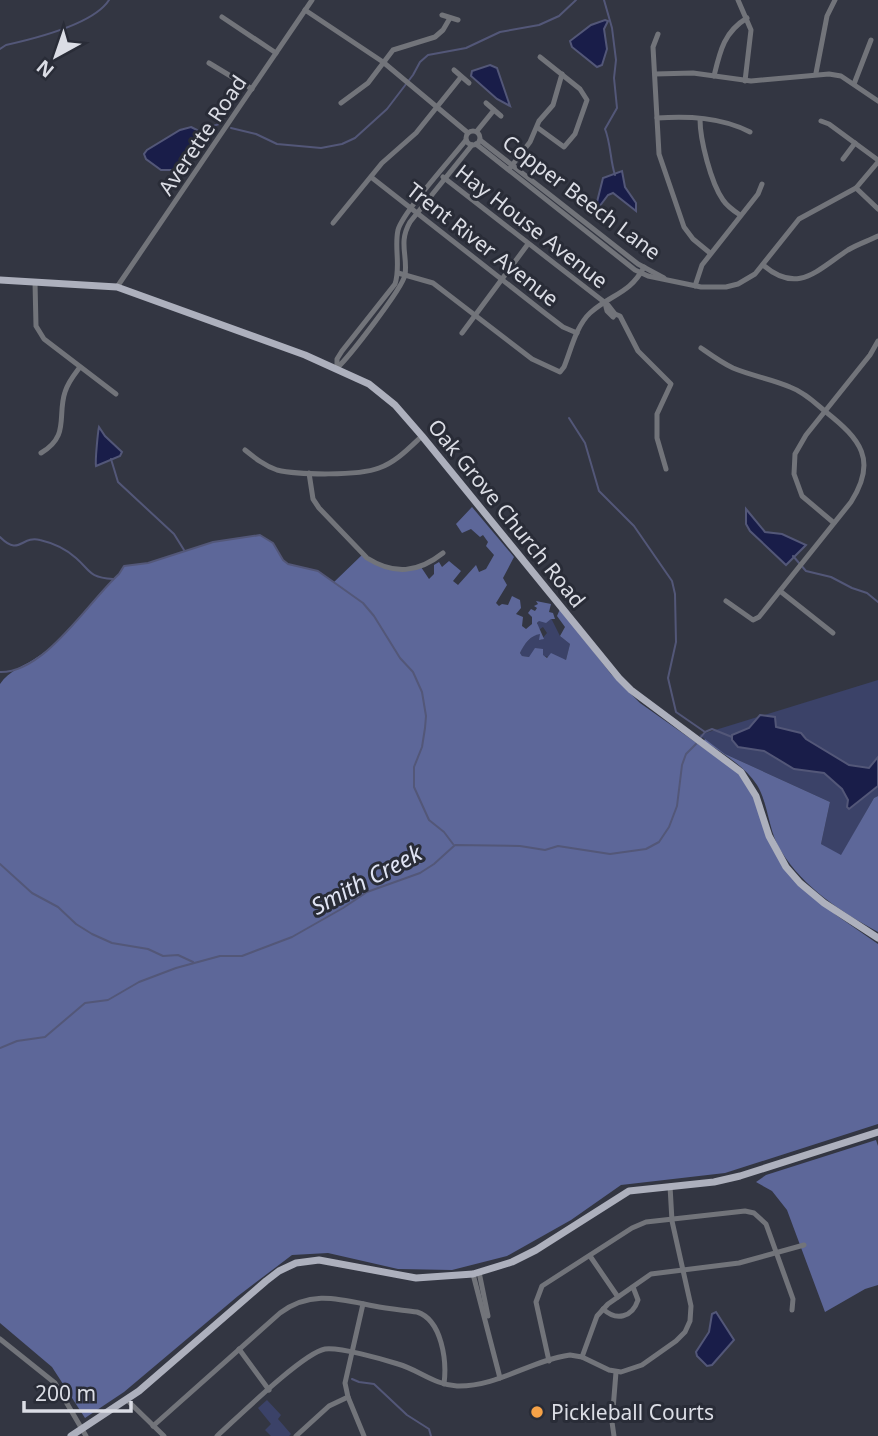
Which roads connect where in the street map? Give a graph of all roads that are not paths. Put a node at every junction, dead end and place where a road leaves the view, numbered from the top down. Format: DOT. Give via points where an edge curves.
graph roads {
  1 [pos="312,0"];
  2 [pos="738,0"];
  3 [pos="835,0"];
  4 [pos="305,10"];
  5 [pos="442,15"];
  6 [pos="222,16"];
  7 [pos="450,18"];
  8 [pos="747,18"];
  9 [pos="458,20"];
  10 [pos="657,34"];
  11 [pos="871,40"];
  12 [pos="276,53"];
  13 [pos="540,57"];
  14 [pos="383,62"];
  15 [pos="209,63"];
  16 [pos="454,70"];
  17 [pos="816,73"];
  18 [pos="562,74"];
  19 [pos="654,74"];
  20 [pos="461,76"];
  21 [pos="714,76"];
  22 [pos="745,81"];
  23 [pos="469,83"];
  24 [pos="854,84"];
  25 [pos="252,89"];
  26 [pos="878,102"];
  27 [pos="341,103"];
  28 [pos="486,103"];
  29 [pos="436,107"];
  30 [pos="494,110"];
  31 [pos="501,116"];
  32 [pos="657,118"];
  33 [pos="700,119"];
  34 [pos="821,121"];
  35 [pos="538,128"];
  36 [pos="477,131"];
  37 [pos="750,132"];
  38 [pos="467,136"];
  39 [pos="476,143"];
  40 [pos="855,143"];
  41 [pos="844,159"];
  42 [pos="878,161"];
  43 [pos="510,168"];
  44 [pos="442,176"];
  45 [pos="371,177"];
  46 [pos="762,184"];
  47 [pos="856,188"];
  48 [pos="878,209"];
  49 [pos="414,211"];
  50 [pos="740,215"];
  51 [pos="333,223"];
  52 [pos="878,236"];
  53 [pos="528,244"];
  54 [pos="710,253"];
  55 [pos="763,265"];
  56 [pos="643,270"];
  57 [pos="402,274"];
  58 [pos="0,279"];
  59 [pos="501,279"];
  60 [pos="35,282"];
  61 [pos="695,286"];
  62 [pos="117,288"];
  63 [pos="605,303"];
  64 [pos="475,315"];
  65 [pos="461,333"];
  66 [pos="577,334"];
  67 [pos="878,341"];
  68 [pos="701,348"];
  69 [pos="80,367"];
  70 [pos="337,368"];
  71 [pos="116,394"];
  72 [pos="825,411"];
  73 [pos="422,436"];
  74 [pos="245,450"];
  75 [pos="41,453"];
  76 [pos="666,469"];
  77 [pos="309,473"];
  78 [pos="834,523"];
  79 [pos="443,553"];
  80 [pos="780,591"];
  81 [pos="726,601"];
  82 [pos="833,633"];
  83 [pos="878,938"];
  84 [pos="878,1132"];
  85 [pos="670,1186"];
  86 [pos="672,1221"];
  87 [pos="804,1245"];
  88 [pos="777,1254"];
  89 [pos="590,1256"];
  90 [pos="683,1270"];
  91 [pos="476,1273"];
  92 [pos="632,1287"];
  93 [pos="618,1297"];
  94 [pos="363,1304"];
  95 [pos="603,1309"];
  96 [pos="792,1310"];
  97 [pos="0,1339"];
  98 [pos="239,1349"];
  99 [pos="352,1353"];
  100 [pos="582,1357"];
  101 [pos="549,1361"];
  102 [pos="616,1372"];
  103 [pos="500,1378"];
  104 [pos="444,1384"];
  105 [pos="269,1390"];
  106 [pos="348,1397"];
  107 [pos="127,1400"];
  108 [pos="153,1426"];
  109 [pos="303,1429"];
  110 [pos="84,1433"];
  111 [pos="71,1436"];
  112 [pos="164,1436"];
  113 [pos="217,1436"];
  114 [pos="296,1436"];
  115 [pos="309,1436"];
  116 [pos="364,1436"];
  117 [pos="614,1436"];
  1 -- 4 [label="street, Averette Road"];
  2 -- 8 [label="street"];
  3 -- 17 [label="street" via="824,27"];
  4 -- 12 [label="street, Averette Road"];
  4 -- 14 [label="street"];
  5 -- 7 [label="street"];
  6 -- 12 [label="street"];
  7 -- 9 [label="street"];
  7 -- 14 [label="street" via="439,34 397,47"];
  8 -- 21 [label="street" via="734,26 721,45"];
  8 -- 22 [label="street" via="751,30"];
  10 -- 19 [label="street"];
  11 -- 24 [label="street"];
  12 -- 25 [label="street, Averette Road"];
  13 -- 18 [label="street"];
  14 -- 27 [label="street" via="368,83"];
  14 -- 29 [label="street"];
  15 -- 25 [label="street"];
  16 -- 20 [label="street"];
  17 -- 22 [label="street"];
  17 -- 24 [label="street" via="841,76"];
  18 -- 35 [label="street" via="556,100"];
  18 -- 35 [label="street" via="587,100 575,134 564,147"];
  19 -- 21 [label="street"];
  19 -- 32 [label="street"];
  20 -- 23 [label="street"];
  20 -- 29 [label="street"];
  21 -- 22 [label="street"];
  24 -- 26 [label="street"];
  25 -- 62 [label="street, Averette Road"];
  28 -- 30 [label="street"];
  29 -- 38 [label="street"];
  29 -- 45 [label="street"];
  30 -- 31 [label="street"];
  30 -- 36 [label="street"];
  32 -- 33 [label="street"];
  32 -- 54 [label="street" via="659,154 684,227"];
  33 -- 37 [label="street" via="722,121"];
  33 -- 50 [label="street" via="702,142 719,193"];
  34 -- 40 [label="street"];
  35 -- 43 [label="street"];
  36 -- 38 [label="street"];
  36 -- 39 [label="street"];
  38 -- 39 [label="street, Copper Beech Lane"];
  38 -- 44 [label="street"];
  39 -- 43 [label="street, Copper Beech Lane"];
  39 -- 44 [label="street"];
  40 -- 41 [label="street"];
  40 -- 42 [label="street"];
  42 -- 47 [label="street, Copper Beech Lane"];
  43 -- 56 [label="street, Copper Beech Lane"];
  44 -- 49 [label="street"];
  44 -- 53 [label="street, Hay House Avenue"];
  45 -- 49 [label="street, Trent River Avenue"];
  45 -- 51 [label="street"];
  46 -- 50 [label="street"];
  47 -- 48 [label="street"];
  47 -- 55 [label="street, Copper Beech Lane" via="799,219"];
  49 -- 57 [label="street" via="398,232"];
  49 -- 59 [label="street, Trent River Avenue"];
  50 -- 54 [label="street"];
  52 -- 55 [label="street" via="799,279 778,276"];
  53 -- 59 [label="street"];
  53 -- 63 [label="street, Hay House Avenue"];
  54 -- 61 [label="street"];
  55 -- 61 [label="street, Copper Beech Lane" via="738,284"];
  56 -- 61 [label="street, Copper Beech Lane" via="656,278"];
  56 -- 63 [label="street" via="630,287"];
  57 -- 64 [label="street" via="433,283"];
  57 -- 70 [label="street" via="369,323 342,351"];
  58 -- 60 [label="main road, Oak Grove Church Road"];
  59 -- 64 [label="street"];
  59 -- 66 [label="street, Trent River Avenue"];
  60 -- 62 [label="main road, Oak Grove Church Road"];
  60 -- 69 [label="street" via="36,326 44,339"];
  62 -- 70 [label="main road, Oak Grove Church Road"];
  63 -- 66 [label="street" via="589,314"];
  63 -- 76 [label="street, Hay House Avenue" via="611,316 620,316 643,358 671,384 657,414 657,438"];
  64 -- 65 [label="street"];
  64 -- 66 [label="street" via="532,359 560,372"];
  67 -- 72 [label="street"];
  68 -- 72 [label="street" via="732,367 791,387"];
  69 -- 71 [label="street"];
  69 -- 75 [label="street" via="65,391 61,428 50,448"];
  70 -- 73 [label="main road, Oak Grove Church Road" via="381,393"];
  72 -- 78 [label="street" via="858,441 865,464 859,491"];
  72 -- 78 [label="street" via="800,444 793,463 802,496"];
  73 -- 77 [label="street" via="381,467"];
  73 -- 83 [label="main road, Oak Grove Church Road" via="619,678 741,772 756,796 779,857 800,883"];
  74 -- 77 [label="street" via="277,470"];
  77 -- 79 [label="street" via="319,508 376,564 408,570"];
  78 -- 80 [label="street"];
  80 -- 81 [label="street" via="753,620"];
  80 -- 82 [label="street"];
  84 -- 85 [label="main road" via="740,1176"];
  85 -- 86 [label="street"];
  85 -- 91 [label="main road" via="629,1191 536,1250"];
  86 -- 88 [label="street" via="754,1213 766,1224"];
  86 -- 89 [label="street" via="632,1227"];
  86 -- 90 [label="street"];
  87 -- 88 [label="street"];
  88 -- 90 [label="street"];
  88 -- 96 [label="street" via="793,1299"];
  89 -- 93 [label="street"];
  89 -- 101 [label="street" via="547,1282 537,1294"];
  90 -- 92 [label="street" via="656,1272"];
  90 -- 102 [label="street" via="691,1306 685,1332 642,1365"];
  91 -- 103 [label="street"];
  91 -- 107 [label="main road" via="416,1278 319,1260 296,1263 279,1271"];
  92 -- 93 [label="street"];
  92 -- 95 [label="street" via="638,1300 629,1313 616,1317"];
  93 -- 95 [label="street"];
  94 -- 98 [label="street" via="325,1297 299,1301"];
  94 -- 99 [label="street"];
  94 -- 104 [label="street" via="417,1312 430,1319 445,1367"];
  95 -- 100 [label="street"];
  97 -- 110 [label="street" via="55,1383"];
  98 -- 105 [label="street"];
  98 -- 108 [label="street"];
  99 -- 104 [label="street" via="402,1365"];
  99 -- 105 [label="street" via="316,1352"];
  99 -- 106 [label="street" via="345,1383"];
  100 -- 101 [label="street"];
  100 -- 102 [label="street"];
  101 -- 103 [label="street"];
  102 -- 117 [label="street"];
  103 -- 104 [label="street" via="467,1386"];
  105 -- 113 [label="street"];
  106 -- 109 [label="street" via="329,1406"];
  106 -- 116 [label="street"];
  107 -- 108 [label="street"];
  107 -- 110 [label="main road"];
  108 -- 112 [label="street"];
  109 -- 114 [label="street"];
  109 -- 115 [label="street"];
  110 -- 111 [label="main road"];
}
